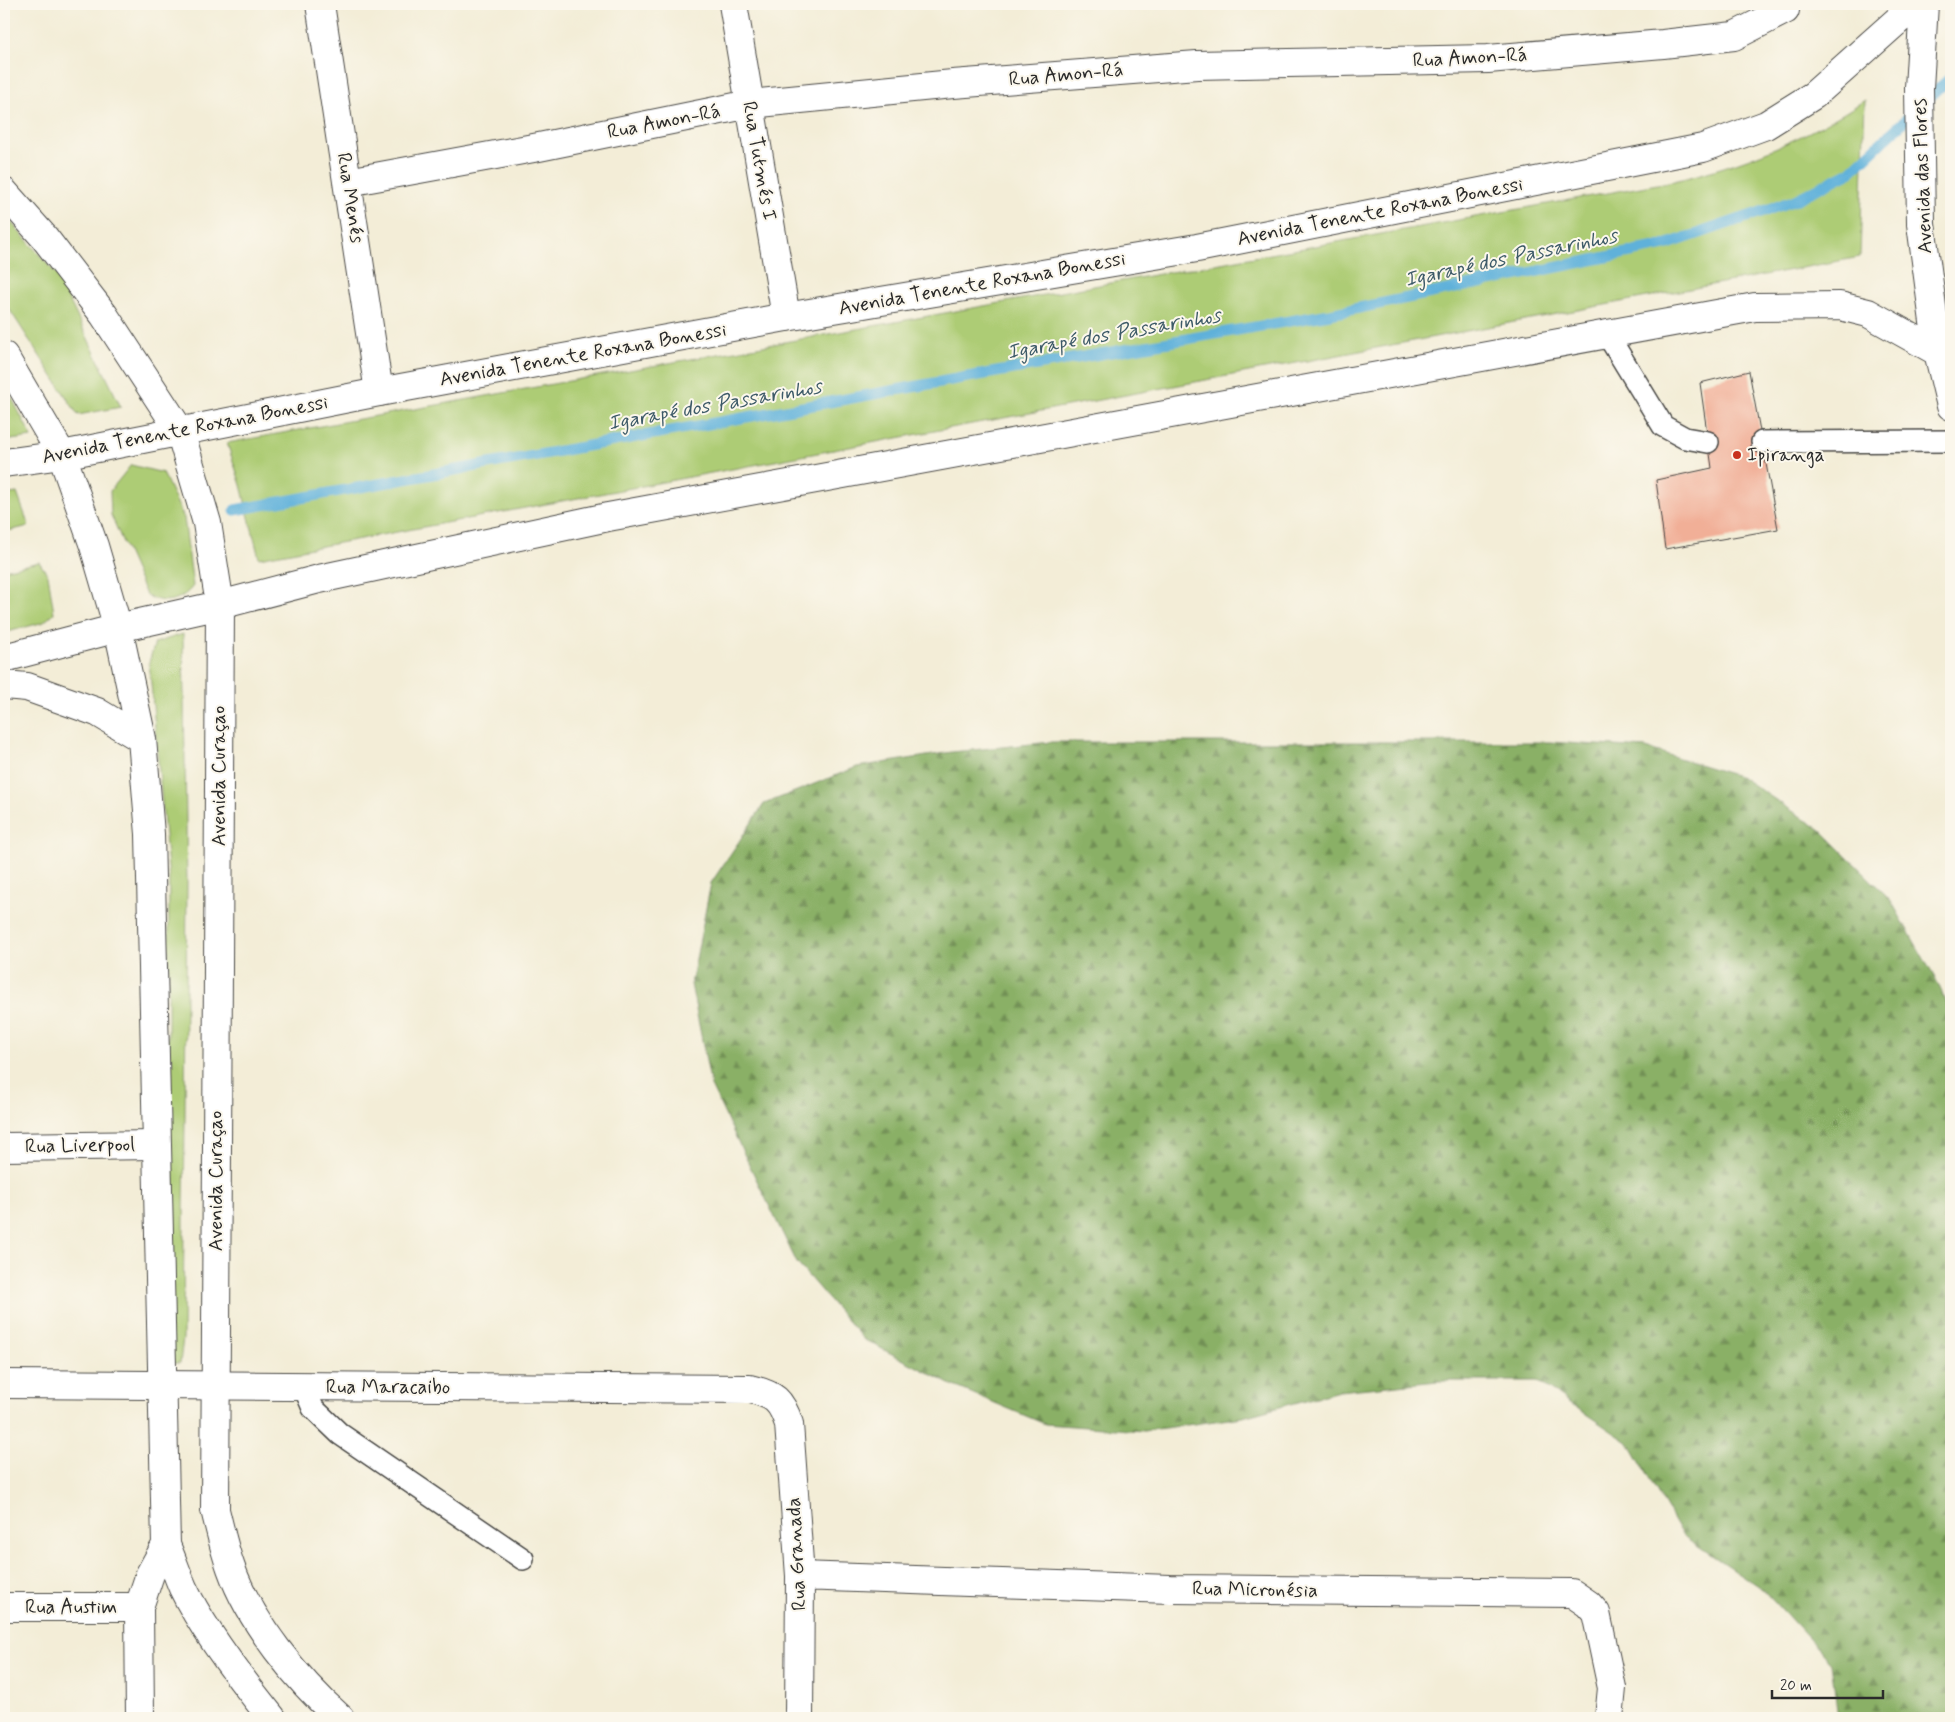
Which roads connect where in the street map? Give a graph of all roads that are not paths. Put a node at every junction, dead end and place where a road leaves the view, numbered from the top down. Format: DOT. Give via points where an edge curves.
graph roads {
  1 [pos="320,4"];
  2 [pos="733,4"];
  3 [pos="1916,4"];
  4 [pos="1924,4"];
  5 [pos="1785,10"];
  6 [pos="750,104"];
  7 [pos="348,182"];
  8 [pos="4,192"];
  9 [pos="786,317"];
  10 [pos="1607,334"];
  11 [pos="1938,352"];
  12 [pos="4,356"];
  13 [pos="379,392"];
  14 [pos="1951,406"];
  15 [pos="180,431"];
  16 [pos="1951,440"];
  17 [pos="1708,442"];
  18 [pos="1762,442"];
  19 [pos="62,455"];
  20 [pos="4,463"];
  21 [pos="220,605"];
  22 [pos="118,628"];
  23 [pos="4,658"];
  24 [pos="4,685"];
  25 [pos="142,739"];
  26 [pos="156,1145"];
  27 [pos="4,1147"];
  28 [pos="4,1384"];
  29 [pos="161,1386"];
  30 [pos="214,1386"];
  31 [pos="304,1386"];
  32 [pos="772,1394"];
  33 [pos="166,1545"];
  34 [pos="523,1559"];
  35 [pos="800,1576"];
  36 [pos="4,1607"];
  37 [pos="139,1607"];
  38 [pos="140,1718"];
  39 [pos="272,1718"];
  40 [pos="340,1718"];
  41 [pos="799,1718"];
  42 [pos="1608,1718"];
  1 -- 7 [label="street, Rua Menés"];
  2 -- 6 [label="street, Rua Tutmés I"];
  3 -- 9 [label="street, Avenida Tenente Roxana Bonessi" via="1814,94 1766,124 1703,148 1197,248"];
  4 -- 11 [label="street, Avenida das Flores" via="1919,88 1921,224"];
  5 -- 6 [label="street, Rua Amon-Rá" via="1734,36 1663,44 1488,59 1197,64"];
  6 -- 7 [label="street, Rua Amon-Rá"];
  6 -- 9 [label="street, Rua Tutmés I"];
  7 -- 13 [label="street, Rua Menés"];
  8 -- 15 [label="street, Avenida Curaçao" via="44,237 104,315"];
  9 -- 13 [label="street, Avenida Tenente Roxana Bonessi"];
  10 -- 11 [label="street" via="1755,307 1840,306 1868,313"];
  10 -- 17 [label="lane" via="1663,426 1685,438"];
  10 -- 21 [label="street" via="608,517 319,579"];
  11 -- 14 [label="street, Avenida das Flores"];
  12 -- 19 [label="street"];
  13 -- 15 [label="street, Avenida Tenente Roxana Bonessi"];
  15 -- 19 [label="street, Avenida Tenente Roxana Bonessi"];
  15 -- 21 [label="street, Avenida Curaçao" via="208,522"];
  16 -- 18 [label="lane"];
  19 -- 20 [label="street, Avenida Tenente Roxana Bonessi"];
  19 -- 22 [label="street"];
  21 -- 22 [label="street"];
  21 -- 30 [label="street, Avenida Curaçao"];
  22 -- 23 [label="street"];
  22 -- 25 [label="street"];
  24 -- 25 [label="street" via="26,687 97,712"];
  25 -- 26 [label="street" via="150,834"];
  26 -- 27 [label="street, Rua Liverpool"];
  26 -- 29 [label="street"];
  28 -- 29 [label="street, Rua Maracaibo"];
  29 -- 30 [label="street, Rua Maracaibo"];
  29 -- 33 [label="street"];
  30 -- 31 [label="street, Rua Maracaibo"];
  30 -- 40 [label="street, Avenida Curaçao" via="215,1510 232,1570 261,1628 310,1692"];
  31 -- 32 [label="street, Rua Maracaibo" via="750,1389"];
  31 -- 34 [label="lane" via="313,1408 340,1434"];
  32 -- 35 [label="street, Rua Granada" via="784,1408 789,1424"];
  33 -- 37 [label="street" via="150,1574"];
  33 -- 39 [label="street" via="184,1589 206,1625"];
  35 -- 41 [label="street, Rua Granada"];
  35 -- 42 [label="street, Rua Micronésia" via="1170,1589 1572,1594 1596,1613 1612,1688"];
  36 -- 37 [label="street, Rua Austim"];
  37 -- 38 [label="street"];
}
